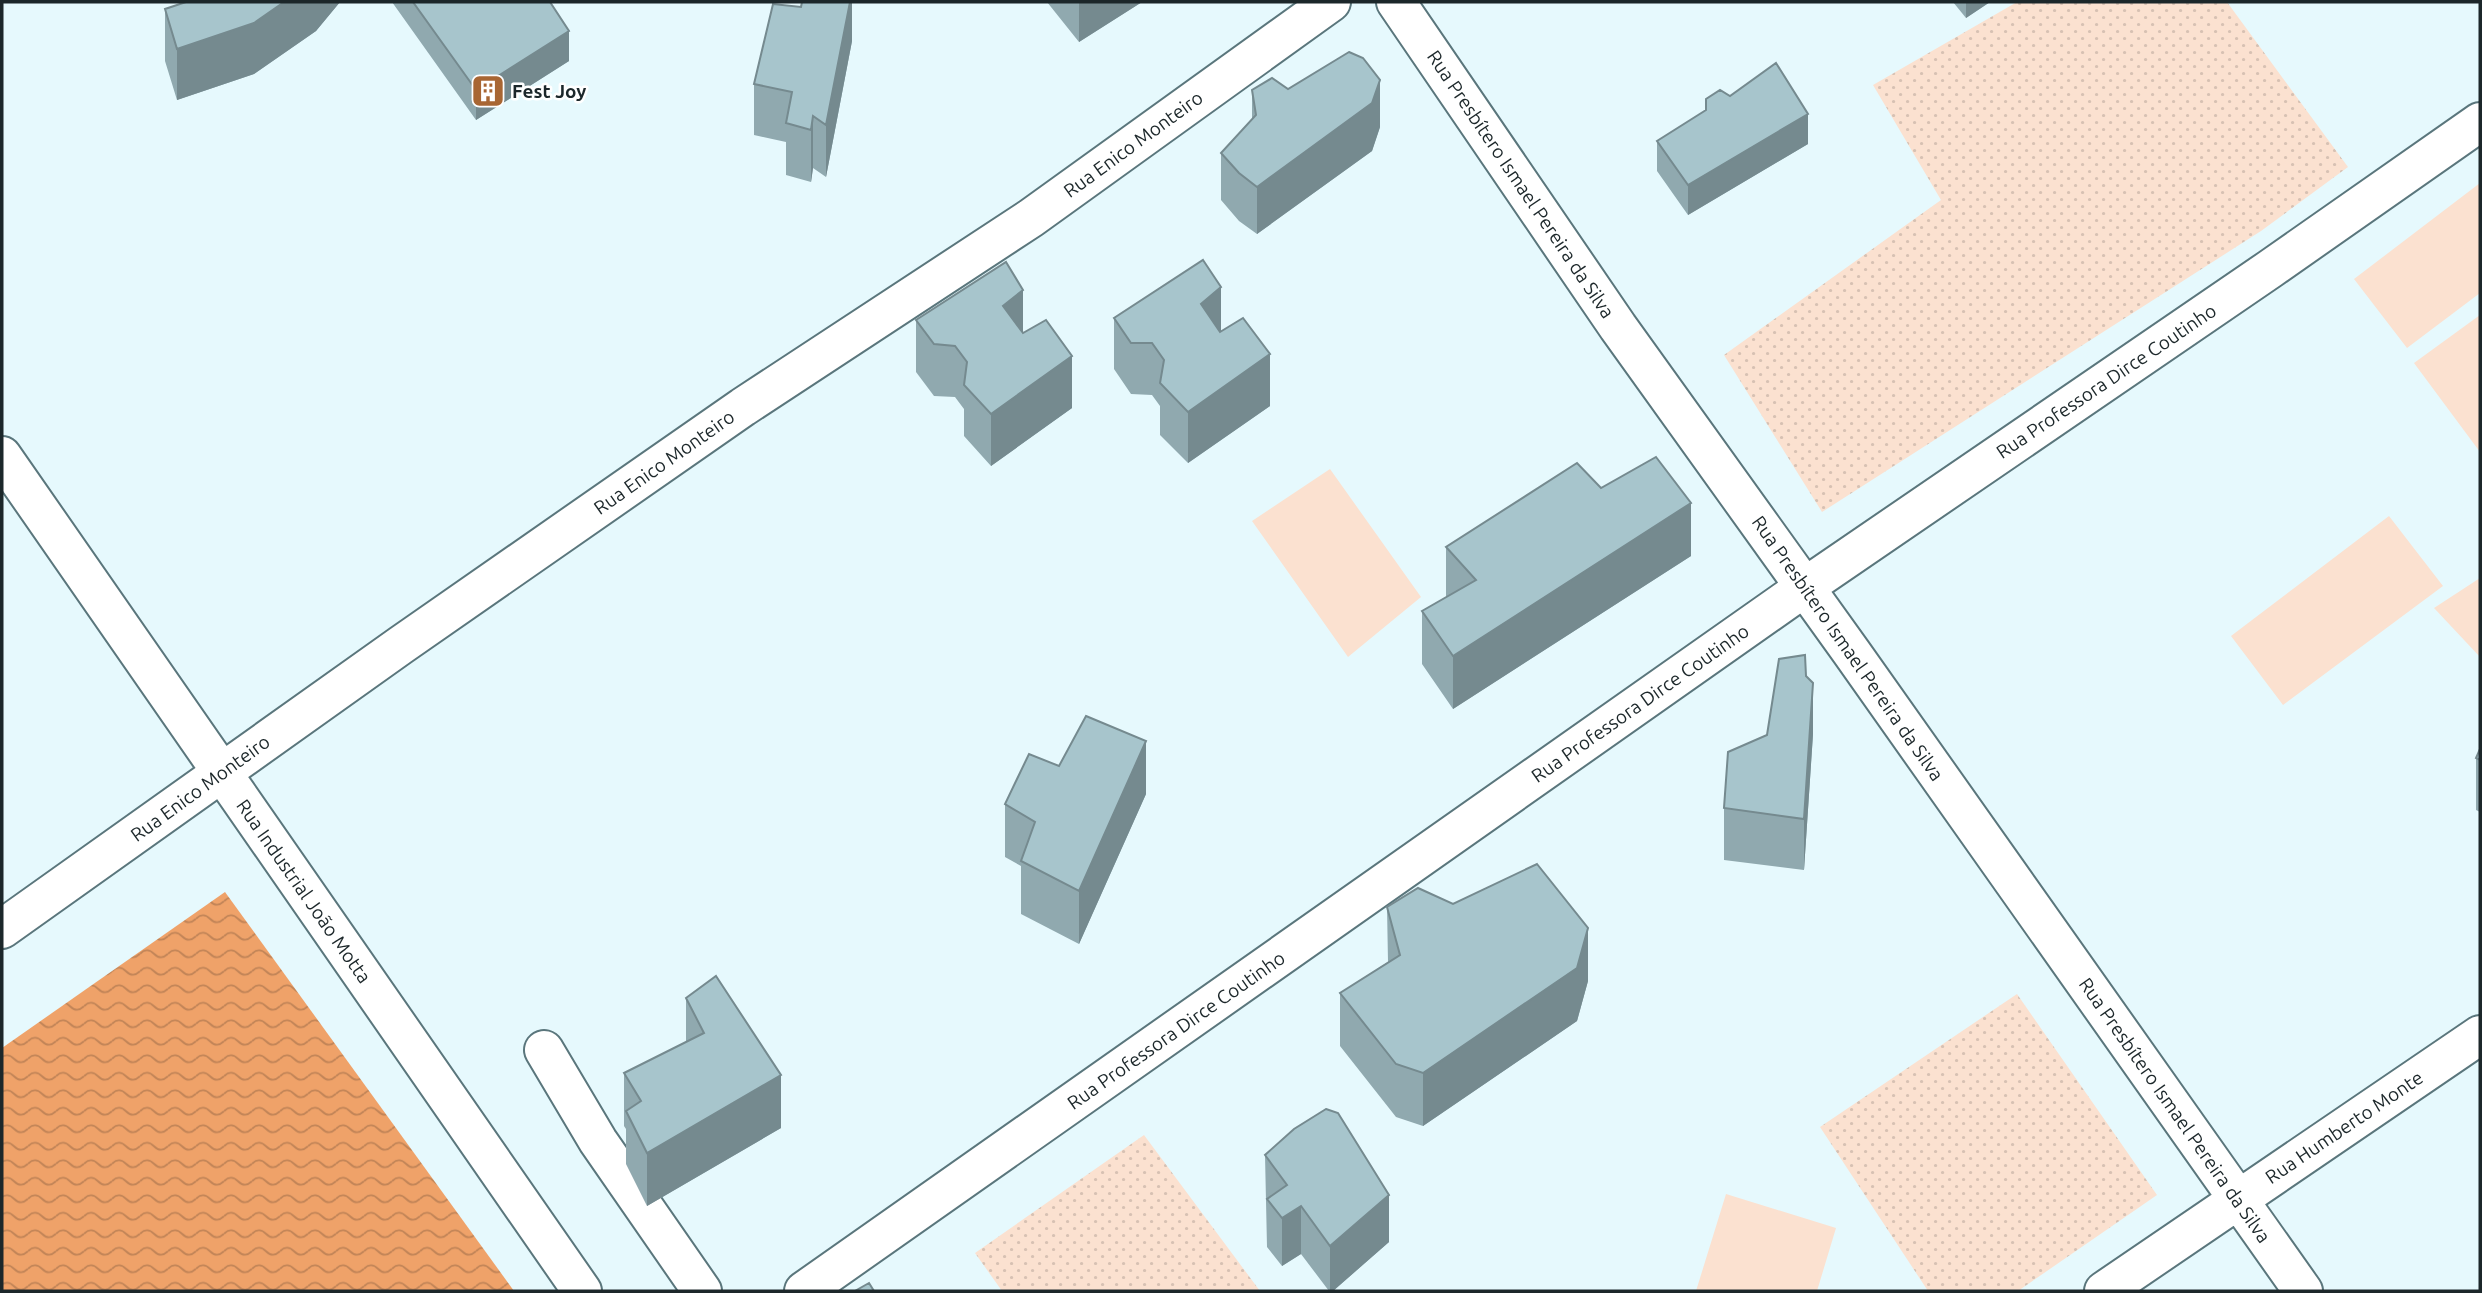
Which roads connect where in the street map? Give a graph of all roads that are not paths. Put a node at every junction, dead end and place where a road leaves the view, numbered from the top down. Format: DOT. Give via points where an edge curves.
graph roads {
  1 [pos="1331,2"];
  2 [pos="1396,2"];
  3 [pos="2480,122"];
  4 [pos="2,456"];
  5 [pos="1805,587"];
  6 [pos="221,773"];
  7 [pos="2,929"];
  8 [pos="2480,1035"];
  9 [pos="544,1050"];
  10 [pos="2238,1199"];
  11 [pos="697,1284"];
  12 [pos="582,1291"];
  13 [pos="804,1291"];
  14 [pos="2104,1291"];
  15 [pos="2303,1291"];
  1 -- 6 [label="street, Rua Enico Monteiro" via="1031,218 743,407"];
  2 -- 5 [label="street, Rua Presbítero Ismael Pereira da Silva" via="1618,327"];
  3 -- 5 [label="street, Rua Professora Dirce Coutinho"];
  4 -- 6 [label="street, Rua Industrial João Motta"];
  5 -- 10 [label="street, Rua Presbítero Ismael Pereira da Silva"];
  5 -- 13 [label="street, Rua Professora Dirce Coutinho"];
  6 -- 7 [label="street, Rua Enico Monteiro"];
  6 -- 12 [label="street, Rua Industrial João Motta"];
  8 -- 10 [label="street, Rua Humberto Monte"];
  9 -- 11 [label="street" via="598,1141"];
  10 -- 14 [label="street, Rua Humberto Monte"];
  10 -- 15 [label="street, Rua Presbítero Ismael Pereira da Silva"];
}
